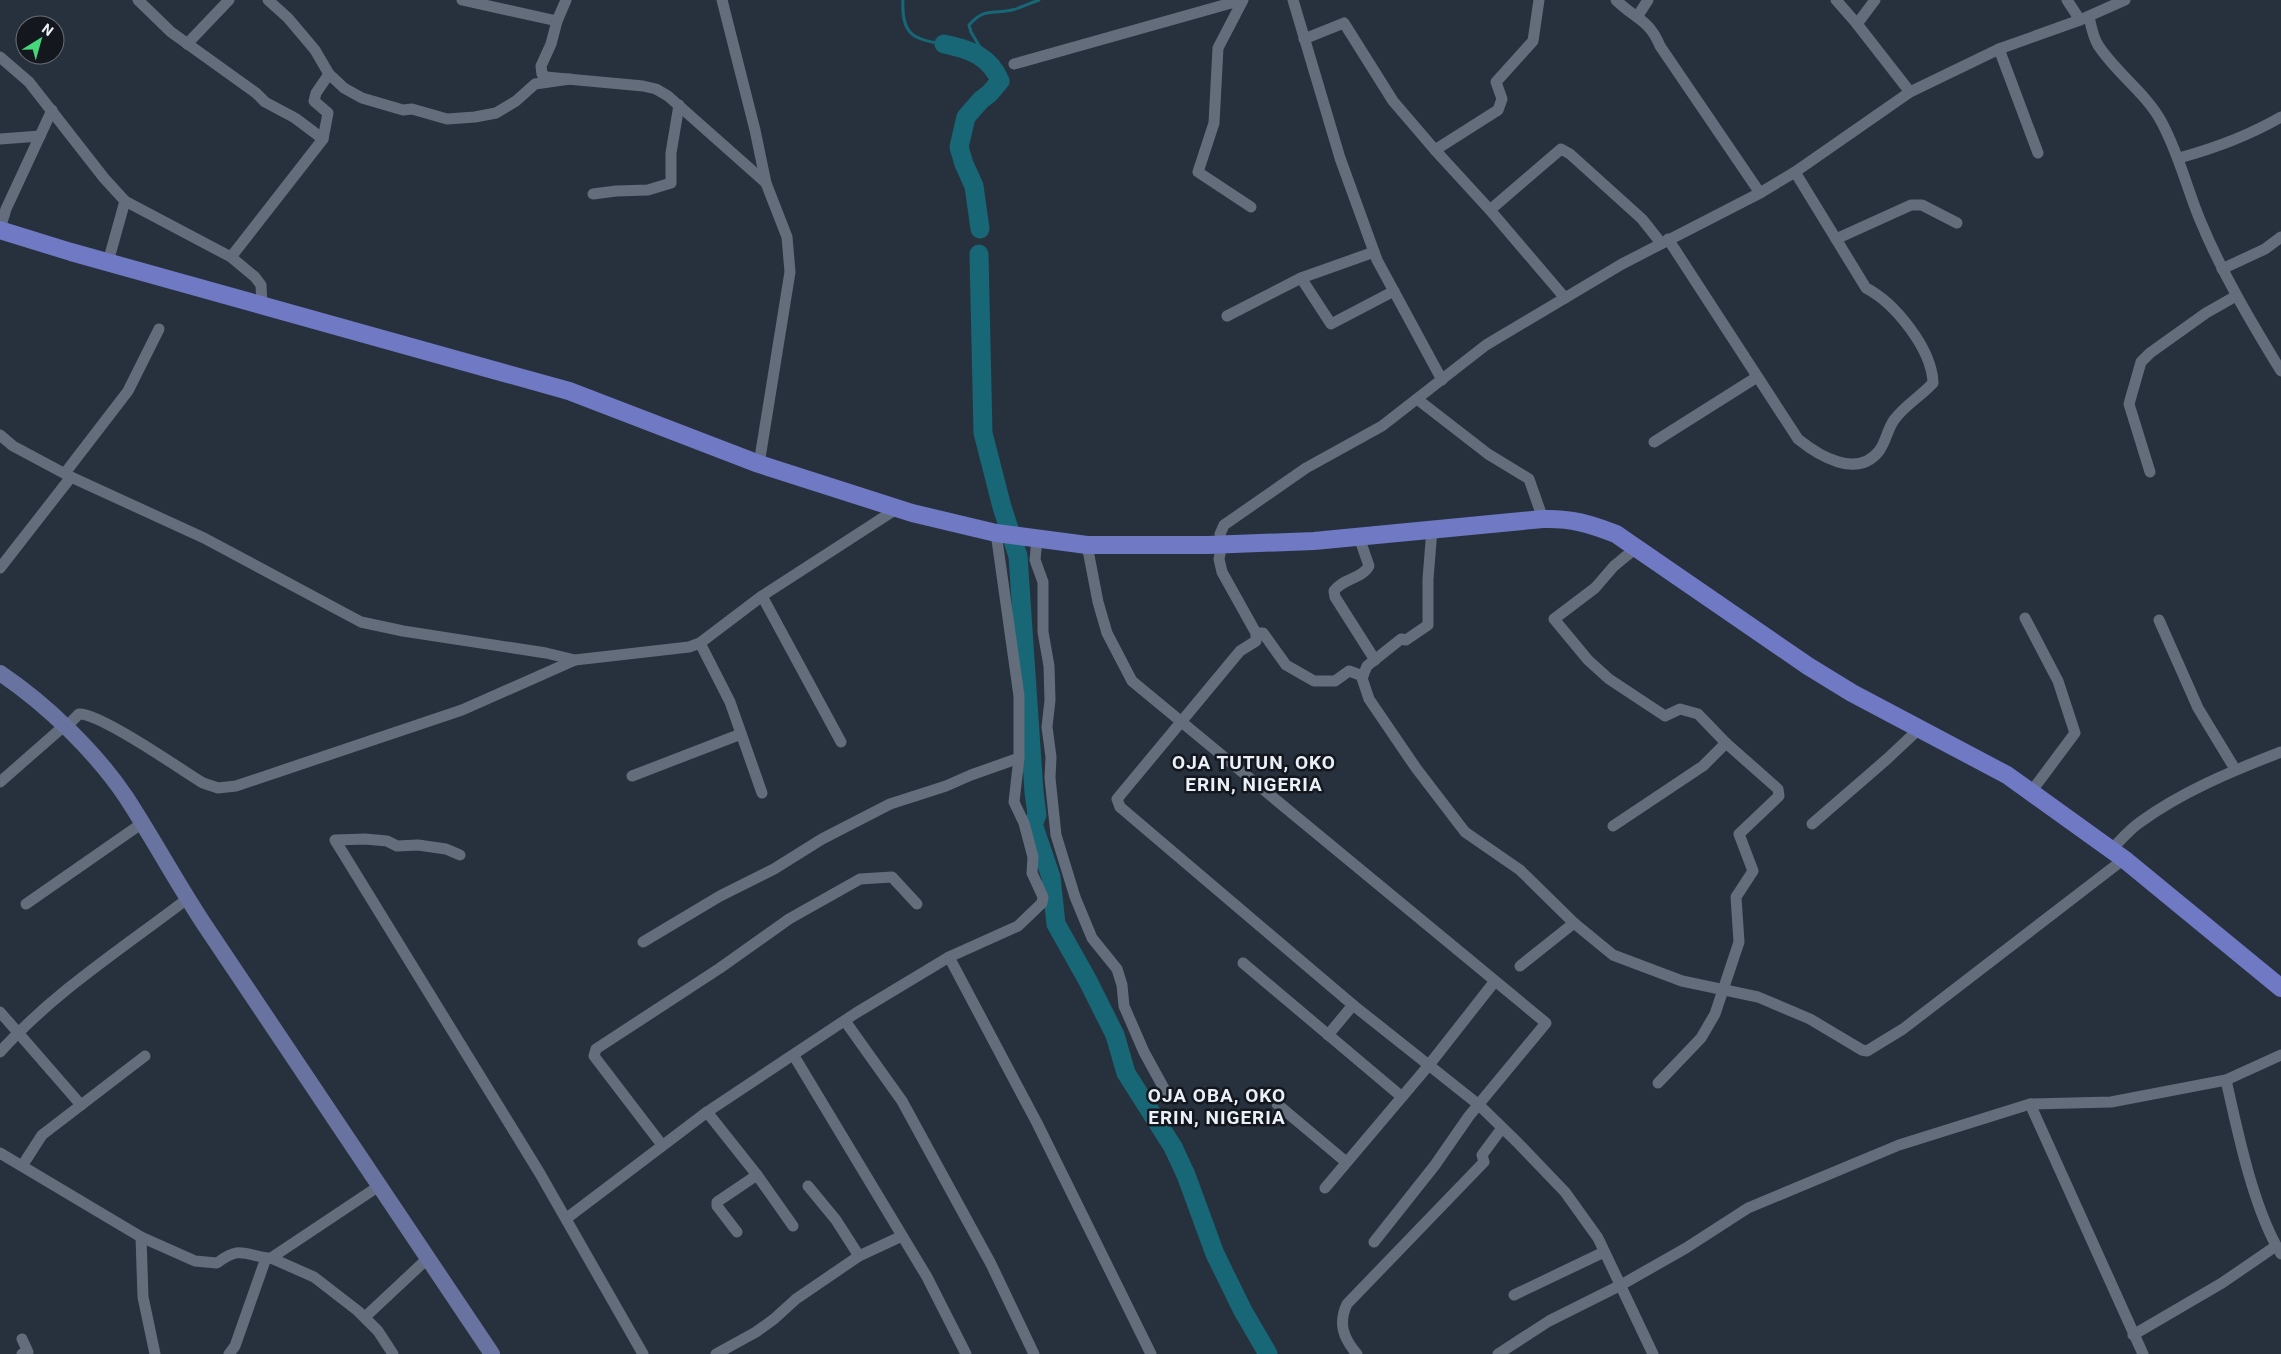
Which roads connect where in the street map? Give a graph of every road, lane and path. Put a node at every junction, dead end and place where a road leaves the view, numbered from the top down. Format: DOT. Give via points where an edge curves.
graph roads {
  1 [pos="138,0"];
  2 [pos="229,0"];
  3 [pos="268,0"];
  4 [pos="462,0"];
  5 [pos="566,0"];
  6 [pos="722,0"];
  7 [pos="1243,0"];
  8 [pos="1293,0"];
  9 [pos="1539,0"];
  10 [pos="1616,0"];
  11 [pos="1648,0"];
  12 [pos="1836,0"];
  13 [pos="1875,0"];
  14 [pos="2067,0"];
  15 [pos="2125,0"];
  16 [pos="1637,17"];
  17 [pos="2084,19"];
  18 [pos="557,21"];
  19 [pos="1857,24"];
  20 [pos="1304,39"];
  21 [pos="187,44"];
  22 [pos="1999,49"];
  23 [pos="0,57"];
  24 [pos="1014,64"];
  25 [pos="329,74"];
  26 [pos="570,79"];
  27 [pos="1910,92"];
  28 [pos="679,105"];
  29 [pos="52,110"];
  30 [pos="2281,117"];
  31 [pos="40,136"];
  32 [pos="0,139"];
  33 [pos="323,139"];
  34 [pos="1435,150"];
  35 [pos="2038,153"];
  36 [pos="2180,158"];
  37 [pos="1795,172"];
  38 [pos="766,183"];
  39 [pos="1760,193"];
  40 [pos="593,194"];
  41 [pos="125,201"];
  42 [pos="1251,207"];
  43 [pos="1490,210"];
  44 [pos="1957,222"];
  45 [pos="0,229"];
  46 [pos="2281,237"];
  47 [pos="1836,239"];
  48 [pos="1665,241"];
  49 [pos="1374,252"];
  50 [pos="231,257"];
  51 [pos="108,262"];
  52 [pos="2222,269"];
  53 [pos="1301,278"];
  54 [pos="1394,292"];
  55 [pos="2236,296"];
  56 [pos="1564,298"];
  57 [pos="262,306"];
  58 [pos="1227,316"];
  59 [pos="159,329"];
  60 [pos="2281,371"];
  61 [pos="1757,377"];
  62 [pos="1442,380"];
  63 [pos="1417,399"];
  64 [pos="0,434"];
  65 [pos="1654,442"];
  66 [pos="759,464"];
  67 [pos="2150,472"];
  68 [pos="68,475"];
  69 [pos="898,508"];
  70 [pos="1543,519"];
  71 [pos="1432,530"];
  72 [pos="1000,534"];
  73 [pos="1359,537"];
  74 [pos="1037,539"];
  75 [pos="1222,544"];
  76 [pos="1088,545"];
  77 [pos="1636,548"];
  78 [pos="0,568"];
  79 [pos="762,596"];
  80 [pos="2025,618"];
  81 [pos="2159,620"];
  82 [pos="1256,633"];
  83 [pos="700,643"];
  84 [pos="575,660"];
  85 [pos="1375,660"];
  86 [pos="0,673"];
  87 [pos="1363,676"];
  88 [pos="1182,722"];
  89 [pos="65,727"];
  90 [pos="1919,729"];
  91 [pos="741,734"];
  92 [pos="841,742"];
  93 [pos="1726,743"];
  94 [pos="2281,752"];
  95 [pos="1019,758"];
  96 [pos="2235,769"];
  97 [pos="632,776"];
  98 [pos="0,782"];
  99 [pos="762,792"];
  100 [pos="2031,792"];
  101 [pos="141,824"];
  102 [pos="1812,824"];
  103 [pos="1613,826"];
  104 [pos="460,855"];
  105 [pos="2118,855"];
  106 [pos="187,900"];
  107 [pos="26,904"];
  108 [pos="917,904"];
  109 [pos="1574,923"];
  110 [pos="643,942"];
  111 [pos="949,957"];
  112 [pos="1243,963"];
  113 [pos="1520,966"];
  114 [pos="1496,981"];
  115 [pos="2281,987"];
  116 [pos="1724,990"];
  117 [pos="1353,1005"];
  118 [pos="0,1012"];
  119 [pos="845,1021"];
  120 [pos="19,1032"];
  121 [pos="1328,1035"];
  122 [pos="0,1052"];
  123 [pos="2281,1055"];
  124 [pos="145,1056"];
  125 [pos="794,1056"];
  126 [pos="1429,1065"];
  127 [pos="2226,1080"];
  128 [pos="1658,1083"];
  129 [pos="1167,1094"];
  130 [pos="1402,1097"];
  131 [pos="1277,1104"];
  132 [pos="2030,1104"];
  133 [pos="81,1105"];
  134 [pos="1479,1105"];
  135 [pos="707,1112"];
  136 [pos="1502,1128"];
  137 [pos="662,1145"];
  138 [pos="0,1153"];
  139 [pos="1346,1162"];
  140 [pos="22,1166"];
  141 [pos="756,1175"];
  142 [pos="379,1186"];
  143 [pos="808,1186"];
  144 [pos="1325,1188"];
  145 [pos="567,1218"];
  146 [pos="792,1226"];
  147 [pos="737,1232"];
  148 [pos="902,1236"];
  149 [pos="141,1237"];
  150 [pos="1374,1242"];
  151 [pos="2278,1250"];
  152 [pos="1604,1252"];
  153 [pos="859,1256"];
  154 [pos="269,1258"];
  155 [pos="427,1259"];
  156 [pos="1621,1285"];
  157 [pos="1514,1295"];
  158 [pos="366,1317"];
  159 [pos="2133,1335"];
  160 [pos="22,1339"];
  161 [pos="26,1353"];
  162 [pos="155,1354"];
  163 [pos="229,1354"];
  164 [pos="393,1354"];
  165 [pos="492,1354"];
  166 [pos="643,1354"];
  167 [pos="716,1354"];
  168 [pos="966,1354"];
  169 [pos="1034,1354"];
  170 [pos="1151,1354"];
  171 [pos="1357,1354"];
  172 [pos="1498,1354"];
  173 [pos="1653,1354"];
  174 [pos="2143,1354"];
  1 -- 21 [label="street"];
  2 -- 21 [label="street"];
  3 -- 25 [label="street" via="306,39"];
  4 -- 18 [label="street"];
  5 -- 18 [label="street"];
  6 -- 38 [label="street"];
  7 -- 24 [label="street"];
  7 -- 42 [label="street" via="1218,48 1214,123 1198,172"];
  8 -- 20 [label="street"];
  9 -- 34 [label="street" via="1533,41 1496,82 1502,99 1498,110"];
  10 -- 16 [label="street"];
  11 -- 16 [label="street"];
  12 -- 19 [label="street"];
  13 -- 19 [label="street"];
  14 -- 17 [label="street"];
  15 -- 17 [label="street"];
  16 -- 39 [label="street" via="1654,31 1660,46"];
  17 -- 22 [label="street"];
  17 -- 36 [label="street" via="2098,45 2142,94 2160,120"];
  18 -- 26 [label="street" via="541,71 546,76"];
  19 -- 27 [label="street"];
  20 -- 34 [label="street" via="1344,23 1393,100"];
  20 -- 49 [label="street" via="1340,158"];
  21 -- 33 [label="street" via="265,102 296,118"];
  22 -- 27 [label="street"];
  22 -- 35 [label="street"];
  23 -- 29 [label="street" via="29,82"];
  25 -- 26 [label="street" via="362,98 456,120 496,113 535,84"];
  25 -- 33 [label="street" via="314,100 328,113"];
  26 -- 28 [label="street" via="642,86 668,96"];
  27 -- 37 [label="street"];
  28 -- 38 [label="street"];
  28 -- 40 [label="street" via="671,153 671,183 648,190"];
  29 -- 31 [label="street"];
  29 -- 41 [label="street"];
  30 -- 36 [label="street" via="2217,148"];
  31 -- 32 [label="street"];
  31 -- 45 [label="street"];
  33 -- 50 [label="street"];
  34 -- 43 [label="street"];
  36 -- 52 [label="street" via="2200,219"];
  37 -- 39 [label="street"];
  37 -- 47 [label="street"];
  38 -- 66 [label="street" via="787,237 790,272"];
  39 -- 48 [label="street"];
  41 -- 50 [label="street"];
  41 -- 51 [label="street"];
  43 -- 48 [label="street" via="1561,148"];
  43 -- 56 [label="street"];
  44 -- 47 [label="street" via="1922,206 1912,205"];
  45 -- 51 [label="main road"];
  46 -- 52 [label="street" via="2265,249"];
  47 -- 61 [label="street" via="1866,288 1880,295 1910,329 1933,375 1933,383 1895,419 1879,451 1860,464 1827,460 1805,445"];
  48 -- 56 [label="street"];
  48 -- 61 [label="street"];
  49 -- 53 [label="street"];
  49 -- 54 [label="street"];
  50 -- 57 [label="street" via="261,285"];
  51 -- 57 [label="main road"];
  52 -- 55 [label="street"];
  53 -- 54 [label="street" via="1332,324"];
  53 -- 58 [label="street"];
  54 -- 62 [label="street"];
  55 -- 60 [label="street"];
  55 -- 67 [label="street" via="2206,313 2141,362 2129,404"];
  56 -- 62 [label="street" via="1486,345"];
  57 -- 66 [label="main road" via="569,391"];
  59 -- 68 [label="street" via="128,391"];
  61 -- 65 [label="street"];
  62 -- 63 [label="street"];
  63 -- 70 [label="street" via="1488,454 1529,479"];
  63 -- 75 [label="street" via="1382,426 1306,468 1247,507 1224,525 1220,534"];
  64 -- 68 [label="street" via="13,446"];
  66 -- 69 [label="main road"];
  68 -- 78 [label="street"];
  68 -- 84 [label="street" via="204,538 361,622 546,652"];
  69 -- 72 [label="main road"];
  69 -- 79 [label="street"];
  70 -- 71 [label="main road"];
  70 -- 77 [label="main road" via="1586,523 1616,534"];
  71 -- 73 [label="main road"];
  71 -- 85 [label="street" via="1428,625 1406,640 1401,639"];
  72 -- 74 [label="main road"];
  72 -- 95 [label="street" via="1019,696"];
  73 -- 75 [label="main road"];
  73 -- 85 [label="street" via="1368,566 1366,571 1337,586 1334,591"];
  74 -- 76 [label="main road"];
  74 -- 129 [label="street" via="1035,560 1043,582 1043,632 1049,666 1050,700 1046,727 1056,835 1075,897 1092,938 1117,969 1124,1006"];
  75 -- 76 [label="main road"];
  75 -- 82 [label="street" via="1219,558 1222,572"];
  76 -- 88 [label="street" via="1107,633 1132,681"];
  77 -- 90 [label="main road" via="1808,666"];
  77 -- 93 [label="street" via="1594,588 1554,618 1608,679 1665,716 1680,709 1698,714"];
  79 -- 83 [label="street"];
  79 -- 92 [label="street"];
  80 -- 100 [label="street" via="2058,681 2075,733"];
  81 -- 96 [label="street" via="2198,708"];
  82 -- 87 [label="street" via="1263,633 1286,665 1314,681 1334,681 1349,671"];
  82 -- 88 [label="street" via="1256,641 1240,651"];
  83 -- 84 [label="street" via="690,647"];
  83 -- 91 [label="street" via="730,702"];
  84 -- 89 [label="street" via="462,710 236,786 218,788 203,783 115,728 85,714 79,714"];
  85 -- 87 [label="street" via="1367,666"];
  86 -- 89 [label="street" via="21,687"];
  87 -- 109 [label="street" via="1369,699 1465,832 1520,870"];
  88 -- 114 [label="street"];
  88 -- 117 [label="street" via="1117,799 1120,807"];
  89 -- 98 [label="street"];
  89 -- 101 [label="street" via="104,768"];
  90 -- 100 [label="main road" via="2008,775"];
  90 -- 102 [label="street"];
  91 -- 97 [label="street"];
  91 -- 99 [label="street"];
  93 -- 103 [label="street" via="1703,766"];
  93 -- 116 [label="street" via="1778,789 1779,796 1739,834 1754,868 1736,897 1739,942"];
  94 -- 96 [label="street"];
  95 -- 110 [label="street" via="890,804 822,839"];
  95 -- 111 [label="street" via="1014,802 1024,823 1033,857 1032,873 1043,897 1042,903 1018,926"];
  96 -- 105 [label="street" via="2138,824"];
  100 -- 105 [label="main road"];
  101 -- 106 [label="street"];
  101 -- 107 [label="street"];
  104 -- 145 [label="street" via="446,849 397,846 387,841 335,840"];
  105 -- 115 [label="main road"];
  105 -- 116 [label="street" via="1903,1029 1871,1050 1862,1050 1810,1019 1758,997"];
  106 -- 120 [label="street" via="58,997"];
  106 -- 142 [label="street"];
  108 -- 137 [label="street" via="892,877 860,879 788,920 596,1049 594,1056"];
  109 -- 113 [label="street"];
  109 -- 116 [label="street" via="1613,955 1682,981"];
  111 -- 119 [label="street"];
  111 -- 170 [label="street" via="1037,1123"];
  112 -- 121 [label="street"];
  114 -- 126 [label="street"];
  114 -- 134 [label="street" via="1546,1023"];
  116 -- 128 [label="street" via="1701,1038"];
  117 -- 121 [label="street"];
  117 -- 126 [label="street"];
  118 -- 120 [label="street"];
  119 -- 125 [label="street"];
  119 -- 169 [label="street" via="902,1101 990,1264"];
  120 -- 122 [label="street"];
  120 -- 133 [label="street"];
  121 -- 130 [label="street"];
  123 -- 127 [label="street"];
  124 -- 133 [label="street"];
  125 -- 135 [label="street"];
  125 -- 148 [label="street"];
  126 -- 130 [label="street"];
  126 -- 134 [label="street"];
  127 -- 132 [label="street" via="2111,1102"];
  127 -- 151 [label="street" via="2242,1148"];
  130 -- 139 [label="street"];
  131 -- 139 [label="street"];
  132 -- 156 [label="street" via="1899,1145 1748,1208"];
  132 -- 159 [label="street"];
  133 -- 140 [label="street" via="38,1139"];
  134 -- 136 [label="street"];
  134 -- 150 [label="street"];
  135 -- 137 [label="street"];
  135 -- 141 [label="street"];
  136 -- 152 [label="street" via="1565,1192 1598,1238"];
  136 -- 171 [label="street" via="1482,1154 1484,1162 1348,1304 1341,1317 1346,1337"];
  137 -- 145 [label="street"];
  138 -- 140 [label="street"];
  139 -- 144 [label="street"];
  140 -- 149 [label="street"];
  141 -- 146 [label="street"];
  141 -- 147 [label="street" via="717,1202"];
  142 -- 154 [label="street"];
  142 -- 155 [label="street"];
  143 -- 153 [label="street" via="836,1220"];
  145 -- 166 [label="street"];
  148 -- 153 [label="street"];
  148 -- 168 [label="street"];
  149 -- 154 [label="street" via="209,1264 217,1264 230,1253"];
  149 -- 162 [label="street" via="143,1298"];
  151 -- 159 [label="street"];
  152 -- 156 [label="street"];
  152 -- 157 [label="street"];
  153 -- 167 [label="street" via="796,1299 756,1332"];
  154 -- 158 [label="street" via="314,1278"];
  154 -- 163 [label="street"];
  155 -- 158 [label="street"];
  155 -- 165 [label="street"];
  156 -- 172 [label="street" via="1549,1321"];
  156 -- 173 [label="street"];
  158 -- 164 [label="street"];
  159 -- 174 [label="street"];
  160 -- 161 [label="street"];
}
